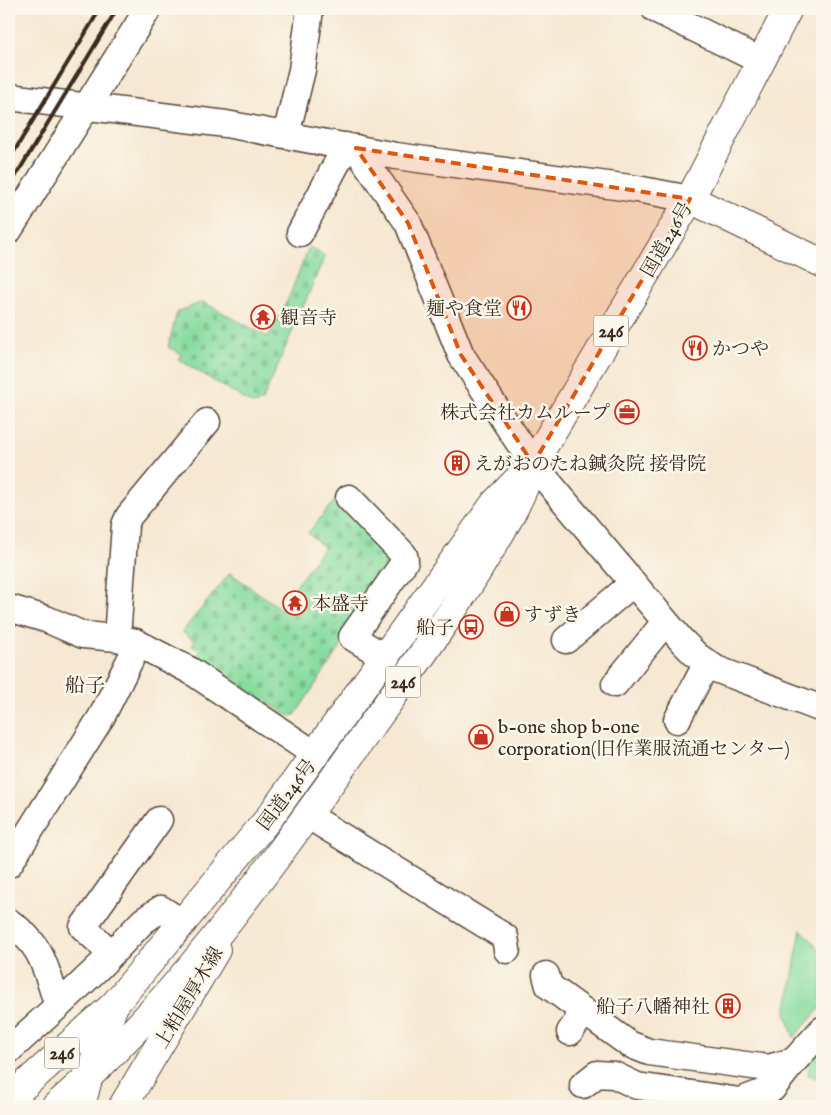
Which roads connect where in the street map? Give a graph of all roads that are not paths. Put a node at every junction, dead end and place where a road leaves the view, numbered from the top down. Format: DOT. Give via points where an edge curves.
graph roads {
  1 [pos="148,9"];
  2 [pos="310,9"];
  3 [pos="655,9"];
  4 [pos="788,9"];
  5 [pos="761,61"];
  6 [pos="9,97"];
  7 [pos="86,107"];
  8 [pos="286,135"];
  9 [pos="351,147"];
  10 [pos="690,199"];
  11 [pos="9,230"];
  12 [pos="300,233"];
  13 [pos="822,263"];
  14 [pos="207,422"];
  15 [pos="533,464"];
  16 [pos="349,498"];
  17 [pos="632,584"];
  18 [pos="9,608"];
  19 [pos="665,622"];
  20 [pos="126,640"];
  21 [pos="566,640"];
  22 [pos="386,658"];
  23 [pos="706,663"];
  24 [pos="615,684"];
  25 [pos="822,709"];
  26 [pos="677,720"];
  27 [pos="316,755"];
  28 [pos="307,815"];
  29 [pos="159,820"];
  30 [pos="9,864"];
  31 [pos="254,889"];
  32 [pos="9,922"];
  33 [pos="183,923"];
  34 [pos="507,950"];
  35 [pos="111,953"];
  36 [pos="546,974"];
  37 [pos="114,1005"];
  38 [pos="58,1006"];
  39 [pos="822,1030"];
  40 [pos="9,1050"];
  41 [pos="794,1061"];
  42 [pos="89,1075"];
  43 [pos="583,1085"];
  44 [pos="9,1099"];
  45 [pos="56,1106"];
  46 [pos="81,1106"];
  47 [pos="124,1106"];
  1 -- 7 [label="street"];
  2 -- 8 [label="street" via="302,70"];
  3 -- 5 [label="street"];
  4 -- 5 [label="main road, 国道246号 / 246"];
  5 -- 10 [label="main road, 国道246号 / 246"];
  6 -- 7 [label="street"];
  7 -- 8 [label="street" via="226,124"];
  7 -- 11 [label="street"];
  8 -- 9 [label="street"];
  9 -- 10 [label="street"];
  9 -- 12 [label="street"];
  9 -- 15 [label="street" via="408,223 461,355"];
  10 -- 13 [label="main road"];
  10 -- 15 [label="main road, 国道246号 / 246"];
  14 -- 20 [label="street" via="125,525"];
  15 -- 17 [label="street"];
  15 -- 22 [label="main road, 国道246号 / 246" via="494,503"];
  15 -- 28 [label="main road, 国道246号 / 246" via="522,495 456,608"];
  16 -- 22 [label="street" via="404,554 405,561 352,637"];
  17 -- 19 [label="street"];
  17 -- 21 [label="street"];
  18 -- 20 [label="street" via="83,635"];
  19 -- 23 [label="street"];
  19 -- 24 [label="street"];
  20 -- 27 [label="street" via="191,671"];
  20 -- 30 [label="street" via="132,656 102,716"];
  22 -- 27 [label="main road, 国道246号 / 246"];
  23 -- 25 [label="street"];
  23 -- 26 [label="street"];
  27 -- 33 [label="main road, 国道246号 / 246"];
  28 -- 31 [label="main road, 国道246号 / 246"];
  28 -- 34 [label="street" via="505,937"];
  29 -- 35 [label="street" via="82,927"];
  31 -- 42 [label="main road, 国道246号 / 246" via="166,996"];
  31 -- 47 [label="main road, 上粕屋厚木線"];
  32 -- 38 [label="street" via="38,947"];
  33 -- 35 [label="street" via="161,909 143,921"];
  33 -- 37 [label="main road, 国道246号 / 246"];
  35 -- 38 [label="street"];
  36 -- 41 [label="street" via="549,986 577,1022 649,1052 768,1068"];
  37 -- 42 [label="main road"];
  37 -- 44 [label="main road, 国道246号 / 246"];
  38 -- 40 [label="street"];
  39 -- 41 [label="street"];
  41 -- 43 [label="street" via="772,1089 740,1100 637,1086 606,1074 598,1074"];
  42 -- 45 [label="main road, 国道246号 / 246"];
  42 -- 46 [label="main road"];
}
